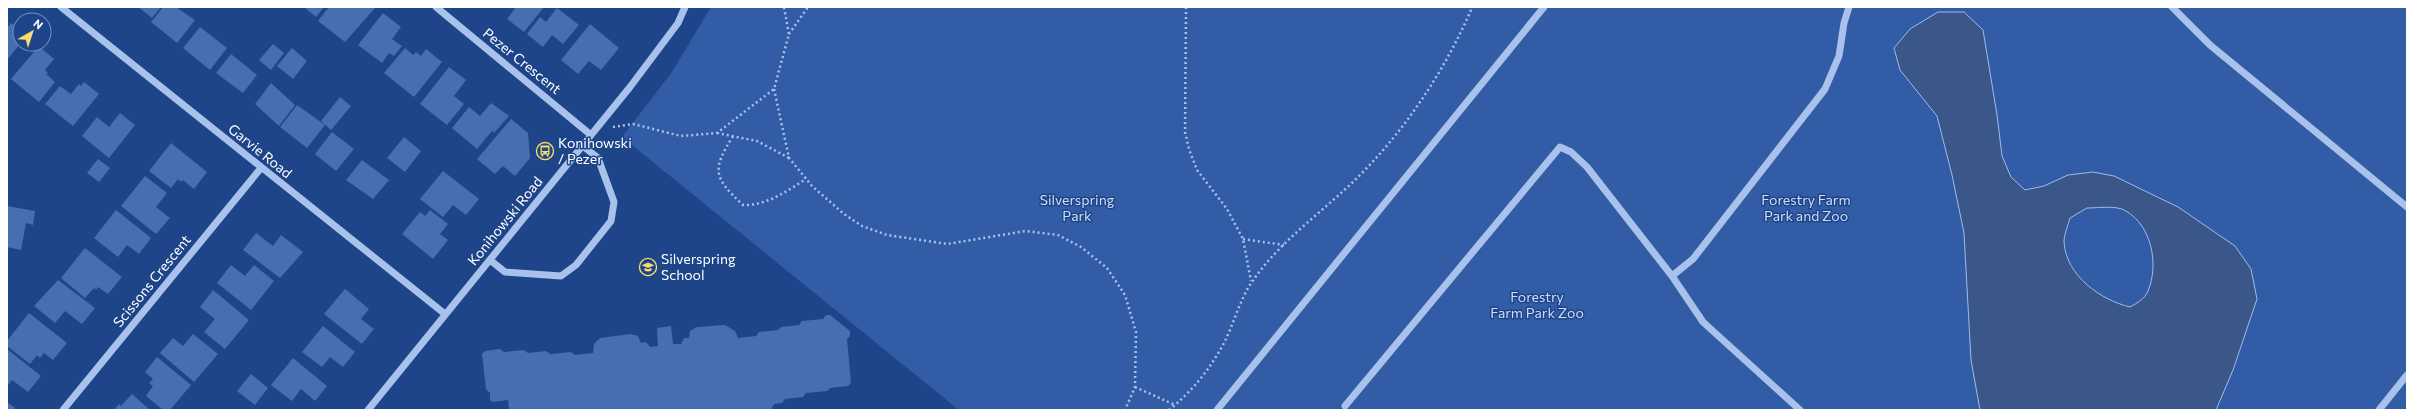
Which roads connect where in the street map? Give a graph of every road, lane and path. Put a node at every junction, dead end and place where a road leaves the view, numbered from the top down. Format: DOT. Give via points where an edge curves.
graph roads {
  1 [pos="61,7"];
  2 [pos="436,7"];
  3 [pos="685,7"];
  4 [pos="784,7"];
  5 [pos="808,7"];
  6 [pos="1186,7"];
  7 [pos="1474,7"];
  8 [pos="1544,7"];
  9 [pos="1849,7"];
  10 [pos="2172,7"];
  11 [pos="1471,9"];
  12 [pos="789,34"];
  13 [pos="774,89"];
  14 [pos="604,119"];
  15 [pos="717,133"];
  16 [pos="591,135"];
  17 [pos="733,136"];
  18 [pos="583,146"];
  19 [pos="789,158"];
  20 [pos="261,168"];
  21 [pos="806,179"];
  22 [pos="2407,207"];
  23 [pos="1243,239"];
  24 [pos="1284,245"];
  25 [pos="490,260"];
  26 [pos="1672,276"];
  27 [pos="1252,282"];
  28 [pos="445,314"];
  29 [pos="2407,375"];
  30 [pos="1135,387"];
  31 [pos="1175,405"];
  32 [pos="1346,406"];
  33 [pos="62,410"];
  34 [pos="368,410"];
  35 [pos="1125,410"];
  36 [pos="1170,410"];
  37 [pos="1217,410"];
  38 [pos="1800,410"];
  39 [pos="2379,410"];
  1 -- 20 [label="street, Garvie Road"];
  2 -- 16 [label="street, Pezer Crescent"];
  3 -- 14 [label="street, Konihowski Road" via="678,23"];
  4 -- 12 [label="path"];
  5 -- 12 [label="path"];
  6 -- 23 [label="path" via="1185,132 1189,149 1197,170 1227,209"];
  7 -- 11 [label="path"];
  8 -- 37 [label="street"];
  9 -- 26 [label="street" via="1839,56 1826,89 1693,259"];
  10 -- 22 [label="street" via="2210,45"];
  11 -- 24 [label="path" via="1459,38 1416,107 1357,178"];
  12 -- 13 [label="path"];
  13 -- 15 [label="path"];
  13 -- 19 [label="path"];
  14 -- 15 [label="path" via="613,127 633,124 681,136"];
  14 -- 16 [label="street, Konihowski Road"];
  15 -- 17 [label="path"];
  16 -- 18 [label="street, Konihowski Road"];
  17 -- 19 [label="path" via="757,141"];
  17 -- 21 [label="path" via="719,159 718,172 726,189 743,205 771,199"];
  18 -- 25 [label="street, Konihowski Road"];
  18 -- 25 [label="street" via="598,158 614,202 611,222 576,265 561,276 505,272"];
  19 -- 21 [label="path"];
  20 -- 28 [label="street, Garvie Road"];
  20 -- 33 [label="street, Scissons Crescent"];
  21 -- 30 [label="path" via="844,214 862,226 887,235 947,244 1026,231 1058,235 1081,246 1106,268 1126,295 1136,332"];
  23 -- 24 [label="path"];
  23 -- 27 [label="path"];
  24 -- 27 [label="path"];
  25 -- 28 [label="street, Konihowski Road"];
  26 -- 32 [label="street" via="1587,167 1571,152 1560,147"];
  26 -- 38 [label="street" via="1703,322"];
  27 -- 31 [label="path" via="1220,350 1196,385"];
  28 -- 34 [label="street, Konihowski Road"];
  29 -- 39 [label="street"];
  30 -- 31 [label="path"];
  30 -- 35 [label="path"];
  31 -- 36 [label="path"];
}
